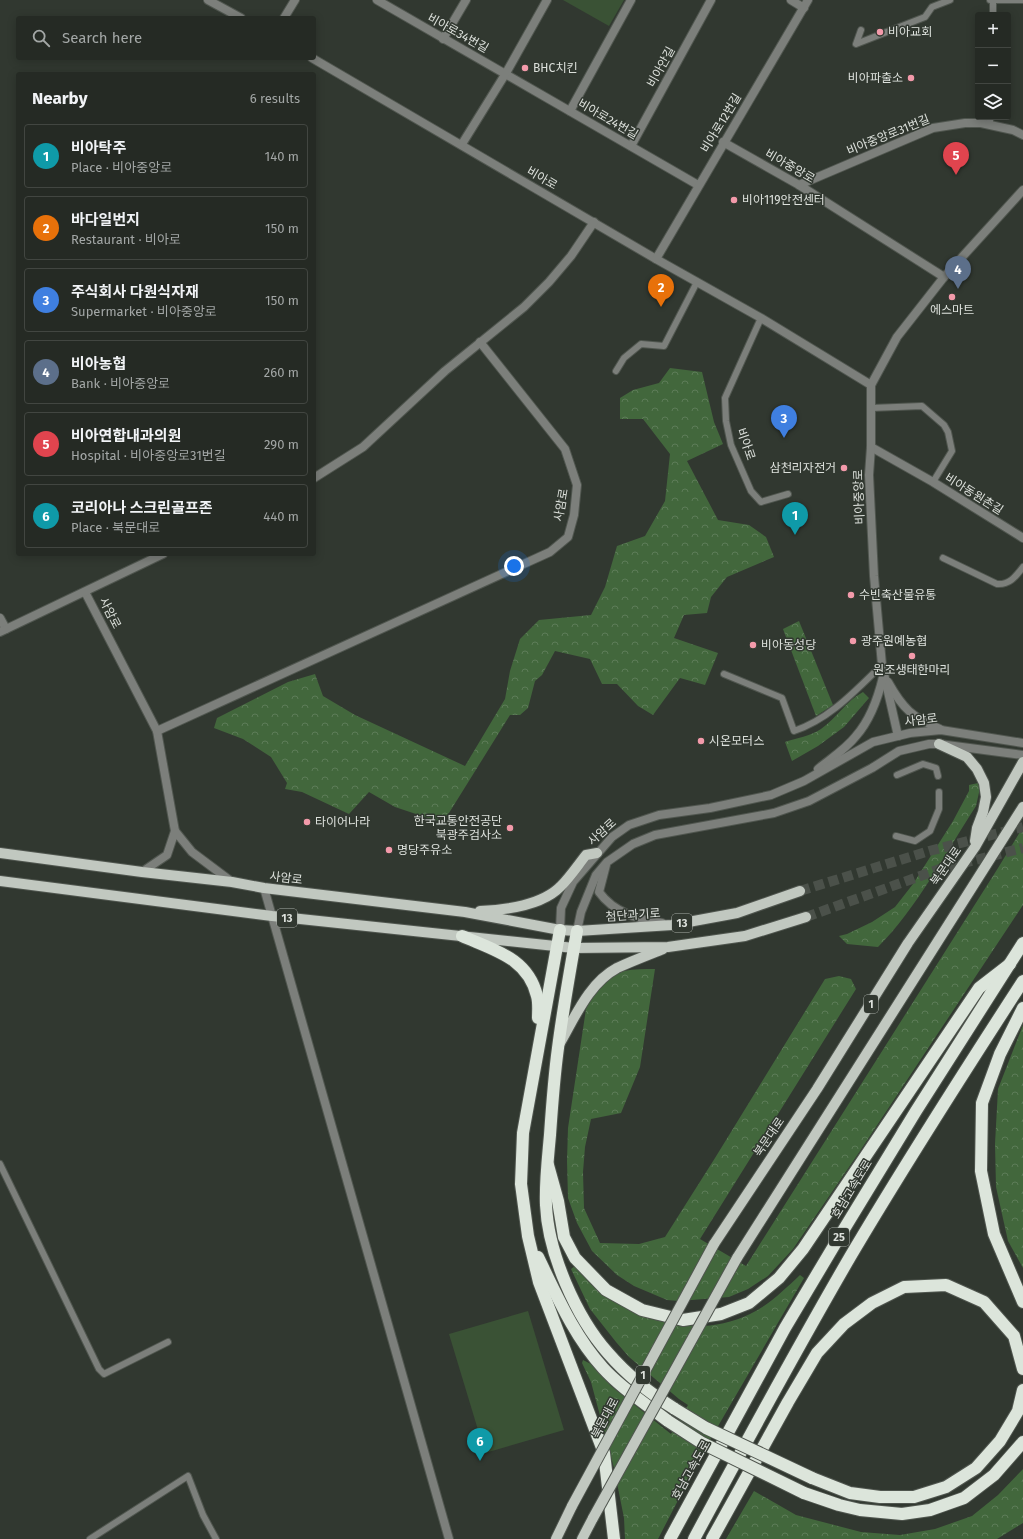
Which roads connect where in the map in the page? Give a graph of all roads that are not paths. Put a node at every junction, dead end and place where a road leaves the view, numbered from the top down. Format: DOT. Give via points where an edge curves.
graph roads {
  1 [pos="208,0"];
  2 [pos="294,0"];
  3 [pos="466,0"];
  4 [pos="547,0"];
  5 [pos="631,0"];
  6 [pos="711,0"];
  7 [pos="791,0"];
  8 [pos="808,0"];
  9 [pos="950,0"];
  10 [pos="990,0"];
  11 [pos="993,0"];
  12 [pos="1023,0"];
  13 [pos="382,1"];
  14 [pos="804,8"];
  15 [pos="994,12"];
  16 [pos="237,16"];
  17 [pos="285,16"];
  18 [pos="861,30"];
  19 [pos="444,39"];
  20 [pos="315,60"];
  21 [pos="506,73"];
  22 [pos="570,111"];
  23 [pos="990,120"];
  24 [pos="1023,135"];
  25 [pos="723,142"];
  26 [pos="462,144"];
  27 [pos="631,146"];
  28 [pos="698,185"];
  29 [pos="799,185"];
  30 [pos="1023,190"];
  31 [pos="594,222"];
  32 [pos="656,259"];
  33 [pos="944,277"];
  34 [pos="697,282"];
  35 [pos="761,318"];
  36 [pos="480,342"];
  37 [pos="616,371"];
  38 [pos="871,385"];
  39 [pos="871,408"];
  40 [pos="871,448"];
  41 [pos="316,477"];
  42 [pos="933,482"];
  43 [pos="788,494"];
  44 [pos="1023,538"];
  45 [pos="160,556"];
  46 [pos="943,558"];
  47 [pos="1023,567"];
  48 [pos="85,592"];
  49 [pos="0,618"];
  50 [pos="3,631"];
  51 [pos="882,665"];
  52 [pos="724,674"];
  53 [pos="884,674"];
  54 [pos="941,730"];
  55 [pos="157,731"];
  56 [pos="898,736"];
  57 [pos="1023,743"];
  58 [pos="939,744"];
  59 [pos="1023,755"];
  60 [pos="1023,762"];
  61 [pos="897,775"];
  62 [pos="938,776"];
  63 [pos="804,781"];
  64 [pos="939,792"];
  65 [pos="1023,807"];
  66 [pos="175,831"];
  67 [pos="896,836"];
  68 [pos="975,847"];
  69 [pos="0,853"];
  70 [pos="597,853"];
  71 [pos="607,862"];
  72 [pos="142,872"];
  73 [pos="0,881"];
  74 [pos="232,882"];
  75 [pos="264,888"];
  76 [pos="800,891"];
  77 [pos="465,912"];
  78 [pos="272,916"];
  79 [pos="806,916"];
  80 [pos="672,925"];
  81 [pos="560,930"];
  82 [pos="577,931"];
  83 [pos="462,936"];
  84 [pos="1023,943"];
  85 [pos="557,946"];
  86 [pos="668,947"];
  87 [pos="574,948"];
  88 [pos="1010,964"];
  89 [pos="1023,981"];
  90 [pos="1023,1008"];
  91 [pos="538,1043"];
  92 [pos="558,1047"];
  93 [pos="0,1164"];
  94 [pos="548,1165"];
  95 [pos="528,1236"];
  96 [pos="1023,1302"];
  97 [pos="168,1342"];
  98 [pos="1023,1368"];
  99 [pos="1023,1390"];
  100 [pos="1023,1442"];
  101 [pos="90,1539"];
  102 [pos="216,1539"];
  103 [pos="449,1539"];
  104 [pos="556,1539"];
  105 [pos="582,1539"];
  106 [pos="614,1539"];
  107 [pos="670,1539"];
  108 [pos="694,1539"];
  109 [pos="712,1539"];
  1 -- 16 [label="street"];
  2 -- 17 [label="street"];
  3 -- 19 [label="street"];
  4 -- 21 [label="street"];
  5 -- 22 [label="street"];
  6 -- 27 [label="street, 비아안길"];
  7 -- 14 [label="street"];
  8 -- 14 [label="street, 비아로12번길"];
  9 -- 18 [label="lane" via="932,7 925,17 856,44"];
  10 -- 11 [label="lane"];
  11 -- 12 [label="lane"];
  11 -- 15 [label="lane"];
  13 -- 19 [label="street, 비아로34번길"];
  14 -- 25 [label="street, 비아로12번길"];
  19 -- 21 [label="street, 비아로34번길"];
  20 -- 26 [label="street, 비아로"];
  21 -- 22 [label="street, 비아로24번길"];
  21 -- 26 [label="street"];
  22 -- 27 [label="street, 비아로24번길"];
  23 -- 24 [label="street, 비아중앙로31번길"];
  23 -- 29 [label="street, 비아중앙로31번길" via="933,128"];
  25 -- 28 [label="street, 비아로12번길"];
  25 -- 29 [label="street, 비아중앙로"];
  26 -- 31 [label="street, 비아로"];
  27 -- 28 [label="street, 비아로24번길"];
  28 -- 32 [label="street, 비아로12번길"];
  29 -- 33 [label="street, 비아중앙로"];
  30 -- 33 [label="street, 비아중앙로"];
  31 -- 32 [label="street, 비아로"];
  31 -- 36 [label="street" via="549,282 524,307"];
  32 -- 34 [label="street, 비아로"];
  33 -- 38 [label="street, 비아중앙로" via="897,337"];
  34 -- 35 [label="street, 비아로"];
  34 -- 37 [label="lane" via="664,346 641,344 624,358"];
  35 -- 38 [label="street, 비아로"];
  35 -- 43 [label="lane, 비아로" via="725,398 726,421 731,445 751,491 761,502"];
  36 -- 41 [label="street" via="445,370 363,447"];
  36 -- 55 [label="street, 사암로" via="566,449 577,485 574,515 568,537 550,552"];
  38 -- 39 [label="street, 비아중앙로"];
  39 -- 40 [label="street, 비아중앙로"];
  39 -- 42 [label="lane, 비아동원촌길" via="922,406 950,430 952,450"];
  40 -- 42 [label="street, 비아동원촌길"];
  40 -- 51 [label="street, 비아중앙로" via="869,475 874,576"];
  42 -- 44 [label="street, 비아동원촌길"];
  45 -- 48 [label="street, 사암로"];
  46 -- 47 [label="lane" via="1003,585 1009,583"];
  48 -- 50 [label="street, 사암로"];
  48 -- 55 [label="street, 사암로"];
  49 -- 50 [label="street"];
  51 -- 52 [label="lane" via="825,716 794,731 782,698"];
  51 -- 53 [label="street, 비아중앙로"];
  53 -- 54 [label="street" via="902,705 921,721"];
  53 -- 56 [label="street, 비아중앙로"];
  53 -- 63 [label="street" via="876,704 856,737"];
  54 -- 56 [label="street, 사암로"];
  54 -- 57 [label="street, 사암로"];
  55 -- 66 [label="street, 사암로"];
  56 -- 63 [label="street, 사암로" via="873,742"];
  58 -- 59 [label="street"];
  58 -- 68 [label="main road" via="967,757 978,769 984,783 986,797 977,828"];
  58 -- 71 [label="street" via="899,751 809,801 774,813 656,835 632,844"];
  60 -- 68 [label="main road, 북문대로 / 1"];
  61 -- 62 [label="lane" via="923,764 936,768"];
  63 -- 70 [label="street, 사암로" via="771,795 710,808 659,815 629,826 612,837"];
  64 -- 67 [label="lane" via="939,809 930,831 915,841"];
  65 -- 105 [label="main road, 1, bridge" via="737,1258"];
  66 -- 72 [label="street, 사암로" via="167,855"];
  66 -- 74 [label="street, 사암로" via="192,852"];
  68 -- 104 [label="main road, 북문대로 / 1, bridge" via="908,943 817,1089 714,1244"];
  69 -- 72 [label="main road, 사암로 / 13"];
  70 -- 77 [label="main road" via="586,855 560,887 540,899 514,907"];
  70 -- 81 [label="street, 사암로" via="573,882 561,908"];
  71 -- 80 [label="street" via="599,892 605,900 614,908 644,920"];
  71 -- 82 [label="street" via="596,875 580,912"];
  72 -- 74 [label="main road, 사암로 / 13"];
  73 -- 78 [label="main road, 13"];
  74 -- 75 [label="main road, 사암로 / 13"];
  75 -- 77 [label="main road, 사암로 / 13"];
  75 -- 78 [label="street"];
  76 -- 80 [label="main road, 첨단과기로 / 13" via="737,913"];
  77 -- 81 [label="main road, 사암로 / 13"];
  78 -- 83 [label="main road, 13"];
  78 -- 103 [label="street"];
  79 -- 86 [label="main road, 13" via="745,936"];
  80 -- 82 [label="main road, 첨단과기로 / 13"];
  81 -- 82 [label="main road, 첨단과기로 / 13"];
  81 -- 85 [label="highway"];
  82 -- 87 [label="highway"];
  83 -- 85 [label="main road, 13"];
  83 -- 91 [label="highway" via="504,954 523,968 530,977 537,998"];
  84 -- 88 [label="highway, 호남고속도로 / 25"];
  85 -- 87 [label="main road, 13"];
  85 -- 91 [label="highway"];
  86 -- 87 [label="main road, 13"];
  86 -- 92 [label="main road" via="616,968 599,981 583,1002"];
  87 -- 92 [label="highway"];
  88 -- 94 [label="highway" via="979,988 803,1249 778,1278 749,1303 721,1314 683,1320 642,1310 606,1290 575,1258 564,1237"];
  88 -- 107 [label="highway, 호남고속도로 / 25" via="916,1111 789,1321"];
  89 -- 108 [label="highway, 25" via="851,1256 792,1358"];
  90 -- 96 [label="highway" via="1000,1054 982,1103 981,1171 994,1234"];
  91 -- 95 [label="highway" via="523,1133 521,1184"];
  92 -- 94 [label="highway"];
  93 -- 97 [label="lane" via="99,1369 104,1374"];
  94 -- 99 [label="highway, bridge" via="546,1205 552,1245 566,1286 586,1323 608,1353 628,1372 658,1398 706,1428 850,1493 880,1497 914,1497 946,1487 976,1468 1000,1441 1018,1411"];
  95 -- 100 [label="highway, bridge" via="566,1316 603,1368 620,1384 702,1443 804,1493 860,1510 902,1514 930,1510 964,1498 994,1475"];
  95 -- 106 [label="highway" via="539,1282 604,1453"];
  98 -- 109 [label="highway" via="1014,1336 984,1302 946,1285 904,1287 872,1303 844,1324 818,1353"];
  101 -- 102 [label="lane" via="188,1476 203,1515"];
}
